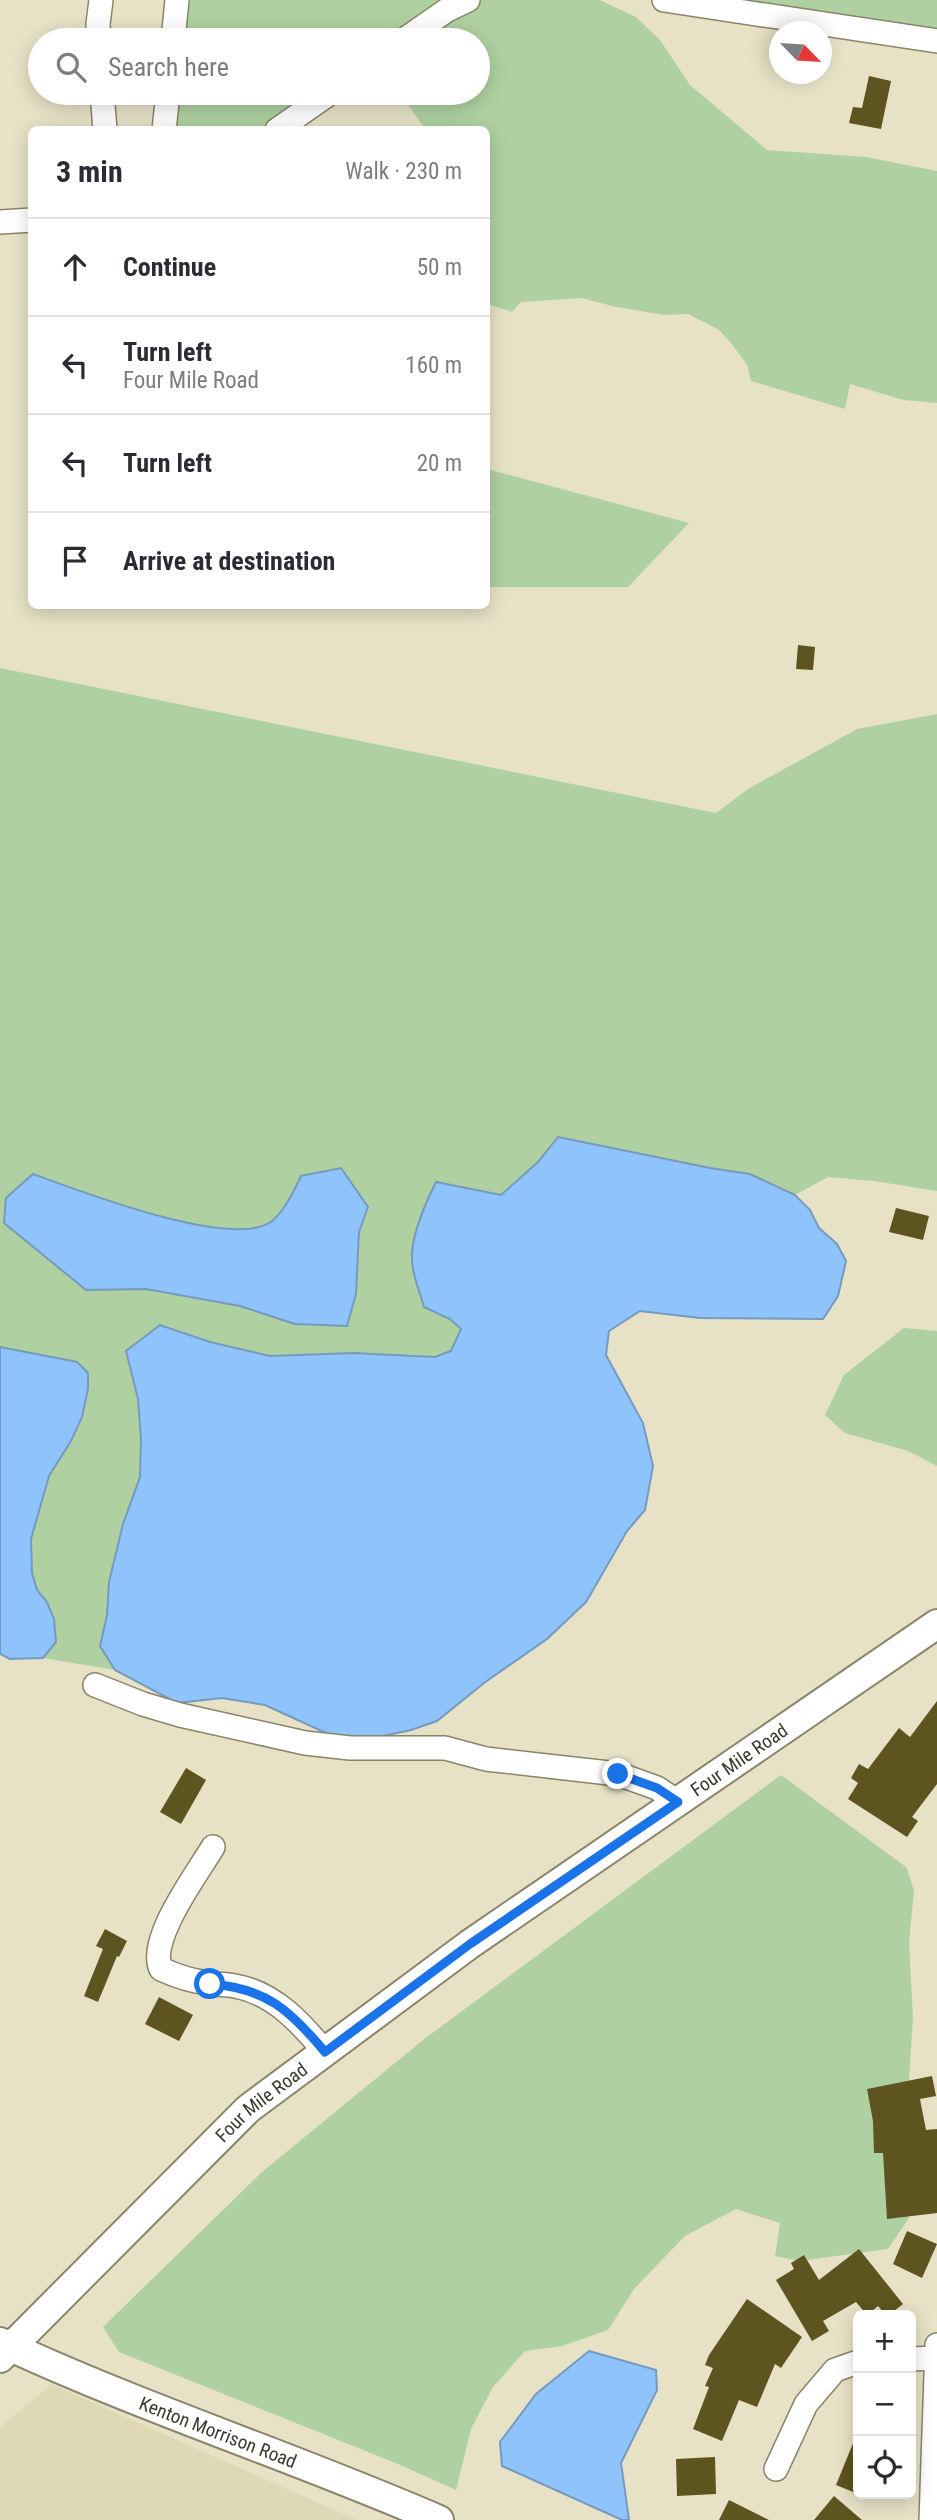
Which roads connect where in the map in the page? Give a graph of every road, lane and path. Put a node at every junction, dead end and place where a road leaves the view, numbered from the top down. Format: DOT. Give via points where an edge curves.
graph roads {
  1 [pos="101,0"];
  2 [pos="177,0"];
  3 [pos="468,0"];
  4 [pos="664,0"];
  5 [pos="98,28"];
  6 [pos="174,28"];
  7 [pos="421,28"];
  8 [pos="937,41"];
  9 [pos="103,105"];
  10 [pos="167,105"];
  11 [pos="313,105"];
  12 [pos="105,126"];
  13 [pos="164,126"];
  14 [pos="283,126"];
  15 [pos="28,220"];
  16 [pos="0,222"];
  17 [pos="937,1624"];
  18 [pos="95,1685"];
  19 [pos="678,1802"];
  20 [pos="213,1847"];
  21 [pos="325,2052"];
  22 [pos="4,2349"];
  23 [pos="936,2352"];
  24 [pos="916,2358"];
  25 [pos="853,2364"];
  26 [pos="776,2469"];
  27 [pos="439,2520"];
  28 [pos="931,2520"];
  1 -- 5 [label="street"];
  2 -- 6 [label="street"];
  3 -- 7 [label="street"];
  4 -- 8 [label="street"];
  9 -- 12 [label="street"];
  10 -- 13 [label="street"];
  11 -- 14 [label="street"];
  15 -- 16 [label="street"];
  17 -- 19 [label="main road, Four Mile Road"];
  18 -- 19 [label="street" via="180,1715 305,1743 445,1748 486,1759 618,1774 657,1788"];
  19 -- 21 [label="main road, Four Mile Road" via="470,1944"];
  20 -- 21 [label="street" via="159,1945 161,1969 265,1997 302,2025"];
  21 -- 22 [label="main road, Four Mile Road" via="248,2109"];
  22 -- 27 [label="main road, Kenton Morrison Road"];
  23 -- 24 [label="street"];
  23 -- 28 [label="street"];
  25 -- 26 [label="street" via="835,2370 806,2404"];
}
